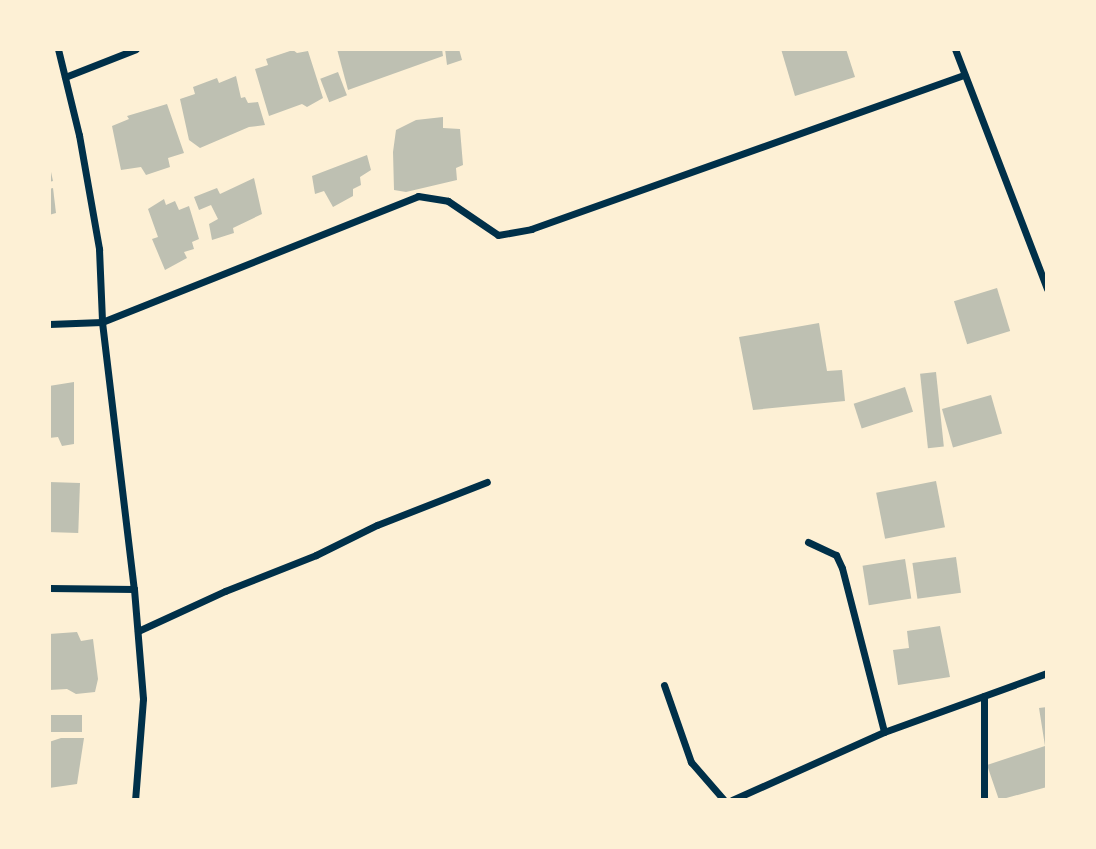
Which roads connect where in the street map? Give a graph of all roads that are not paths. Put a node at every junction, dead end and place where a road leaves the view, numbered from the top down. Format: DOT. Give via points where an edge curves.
graph roads {
  1 [pos="58,49"];
  2 [pos="136,49"];
  3 [pos="955,49"];
  4 [pos="964,75"];
  5 [pos="65,77"];
  6 [pos="1047,289"];
  7 [pos="102,323"];
  8 [pos="49,324"];
  9 [pos="487,482"];
  10 [pos="808,542"];
  11 [pos="49,588"];
  12 [pos="134,589"];
  13 [pos="138,631"];
  14 [pos="1047,673"];
  15 [pos="664,685"];
  16 [pos="984,696"];
  17 [pos="884,732"];
  18 [pos="135,800"];
  19 [pos="724,800"];
  20 [pos="732,800"];
  21 [pos="984,800"];
  1 -- 5 [label="street"];
  2 -- 5 [label="street"];
  3 -- 4 [label="street"];
  4 -- 6 [label="street"];
  4 -- 7 [label="street" via="531,229 498,235 448,201 418,197"];
  5 -- 7 [label="street" via="99,249"];
  7 -- 8 [label="street"];
  7 -- 12 [label="street"];
  9 -- 13 [label="street" via="377,525"];
  10 -- 17 [label="street" via="836,555 842,568"];
  11 -- 12 [label="street"];
  12 -- 13 [label="street"];
  13 -- 18 [label="street" via="143,699"];
  14 -- 16 [label="street"];
  15 -- 19 [label="street" via="691,762"];
  16 -- 17 [label="street"];
  16 -- 21 [label="street"];
  17 -- 20 [label="street"];
}
